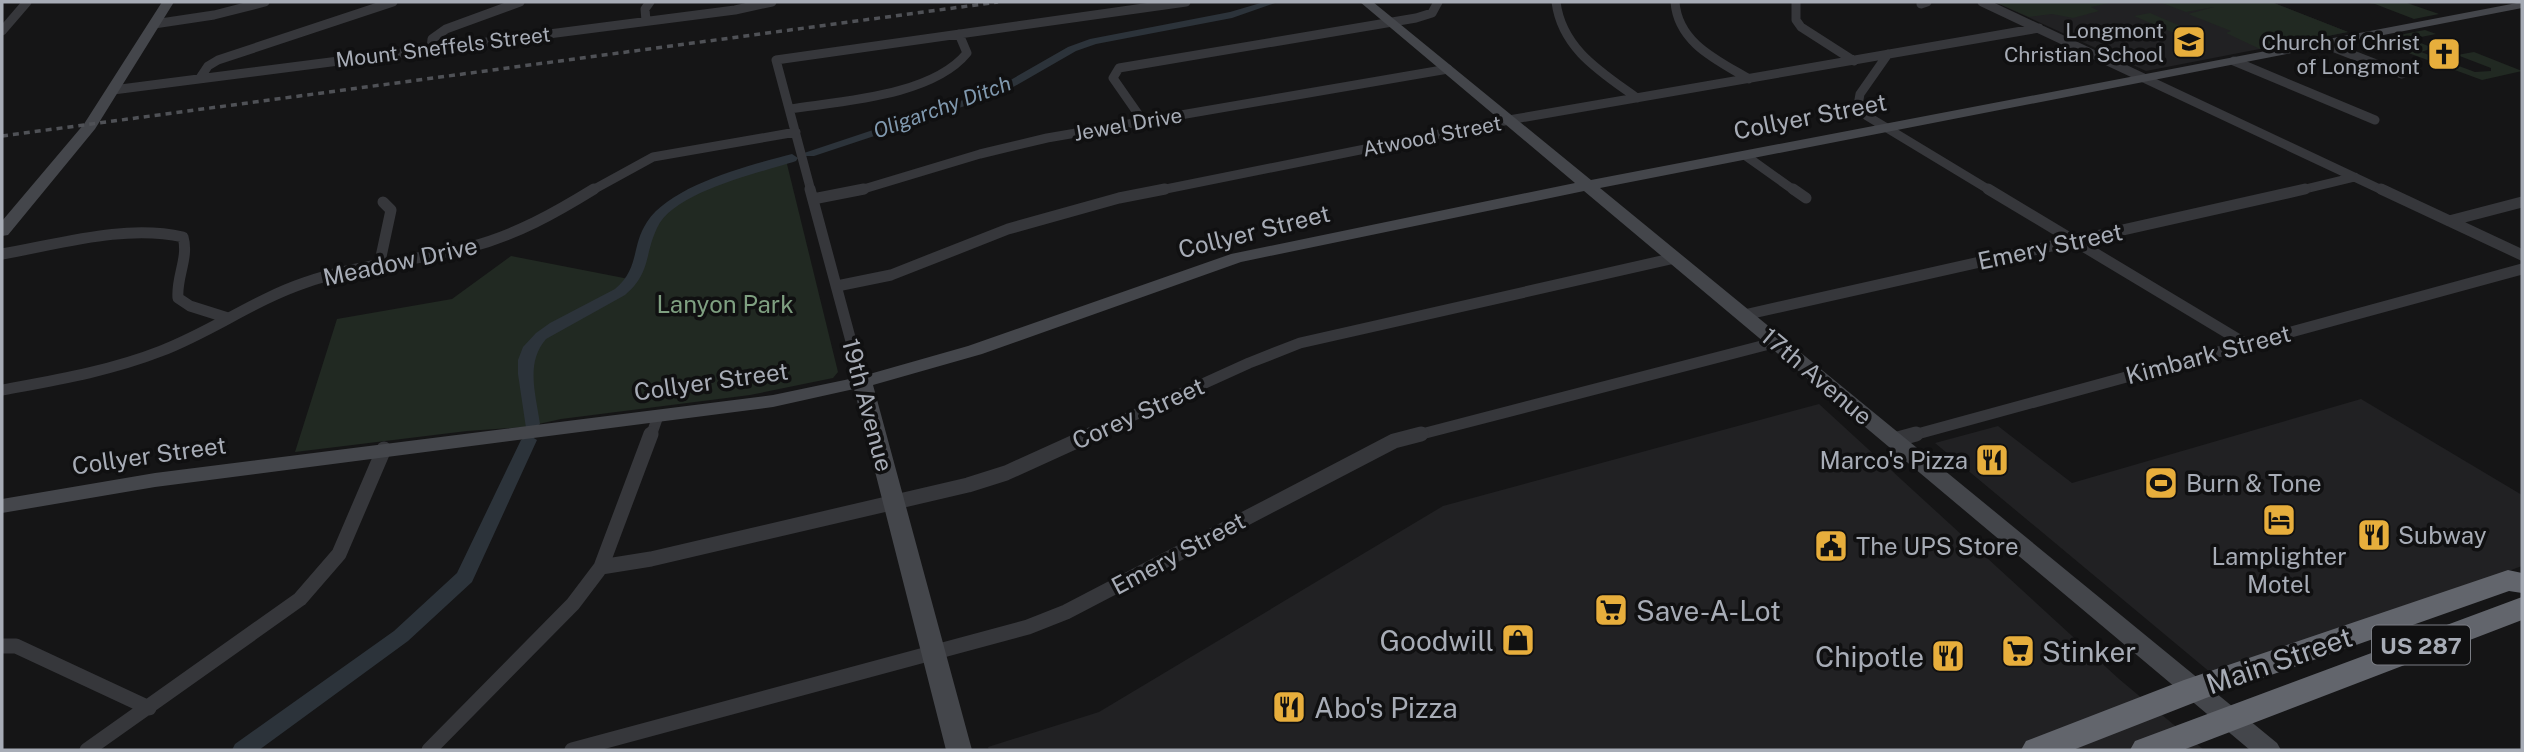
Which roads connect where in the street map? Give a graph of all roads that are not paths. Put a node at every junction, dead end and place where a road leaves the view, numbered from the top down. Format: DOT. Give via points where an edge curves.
graph roads {
  1 [pos="27,2"];
  2 [pos="168,2"];
  3 [pos="265,2"];
  4 [pos="393,2"];
  5 [pos="520,2"];
  6 [pos="650,2"];
  7 [pos="772,2"];
  8 [pos="1186,2"];
  9 [pos="1366,2"];
  10 [pos="1438,2"];
  11 [pos="1556,2"];
  12 [pos="1675,2"];
  13 [pos="1797,2"];
  14 [pos="1982,2"];
  15 [pos="2522,4"];
  16 [pos="646,21"];
  17 [pos="5,23"];
  18 [pos="1392,23"];
  19 [pos="154,24"];
  20 [pos="2039,28"];
  21 [pos="2,31"];
  22 [pos="959,34"];
  23 [pos="2322,43"];
  24 [pos="431,49"];
  25 [pos="1888,54"];
  26 [pos="1854,61"];
  27 [pos="2234,61"];
  28 [pos="1448,69"];
  29 [pos="2402,74"];
  30 [pos="200,78"];
  31 [pos="2144,78"];
  32 [pos="1749,79"];
  33 [pos="113,90"];
  34 [pos="1637,98"];
  35 [pos="790,109"];
  36 [pos="1509,120"];
  37 [pos="2375,120"];
  38 [pos="1143,121"];
  39 [pos="1886,128"];
  40 [pos="796,132"];
  41 [pos="1746,156"];
  42 [pos="2355,177"];
  43 [pos="1588,186"];
  44 [pos="1806,198"];
  45 [pos="813,199"];
  46 [pos="383,202"];
  47 [pos="2522,202"];
  48 [pos="2449,221"];
  49 [pos="2,231"];
  50 [pos="2077,242"];
  51 [pos="2,254"];
  52 [pos="2522,255"];
  53 [pos="1675,258"];
  54 [pos="379,265"];
  55 [pos="2522,269"];
  56 [pos="837,286"];
  57 [pos="1744,315"];
  58 [pos="228,318"];
  59 [pos="1777,342"];
  60 [pos="2246,344"];
  61 [pos="862,382"];
  62 [pos="2,390"];
  63 [pos="658,416"];
  64 [pos="1894,440"];
  65 [pos="384,449"];
  66 [pos="895,502"];
  67 [pos="2,506"];
  68 [pos="601,566"];
  69 [pos="2522,583"];
  70 [pos="2522,608"];
  71 [pos="2,646"];
  72 [pos="933,654"];
  73 [pos="2194,690"];
  74 [pos="149,708"];
  75 [pos="2228,718"];
  76 [pos="87,750"];
  77 [pos="429,750"];
  78 [pos="572,750"];
  79 [pos="959,750"];
  80 [pos="2038,750"];
  81 [pos="2147,750"];
  82 [pos="2268,750"];
  1 -- 17 [label="street"];
  2 -- 19 [label="street"];
  3 -- 19 [label="street"];
  4 -- 30 [label="street" via="218,60"];
  5 -- 24 [label="street" via="446,29 432,39"];
  6 -- 16 [label="street"];
  7 -- 16 [label="street, Mount Sneffels Street"];
  8 -- 22 [label="street"];
  9 -- 18 [label="street, 17th Avenue"];
  10 -- 18 [label="street" via="1427,15"];
  11 -- 34 [label="street" via="1557,17 1577,51"];
  12 -- 32 [label="street" via="1676,17 1694,42"];
  13 -- 26 [label="street" via="1796,20 1801,27"];
  14 -- 20 [label="street"];
  15 -- 23 [label="street, Collyer Street"];
  16 -- 24 [label="street, Mount Sneffels Street"];
  17 -- 21 [label="street"];
  18 -- 28 [label="street, 17th Avenue"];
  18 -- 38 [label="street" via="1119,68 1113,78"];
  19 -- 33 [label="street"];
  20 -- 25 [label="street, Atwood Street"];
  20 -- 31 [label="street"];
  22 -- 35 [label="street" via="967,53 964,61 946,74 869,97"];
  22 -- 35 [label="street, 19th Avenue" via="776,60"];
  23 -- 27 [label="street, Collyer Street"];
  23 -- 29 [label="street"];
  24 -- 30 [label="street, Mount Sneffels Street"];
  25 -- 26 [label="street, Atwood Street"];
  25 -- 39 [label="street" via="1858,101 1867,116"];
  26 -- 32 [label="street, Atwood Street"];
  27 -- 31 [label="street, Collyer Street"];
  27 -- 37 [label="street"];
  28 -- 36 [label="street, 17th Avenue"];
  28 -- 38 [label="street, Jewel Drive"];
  30 -- 33 [label="street, Mount Sneffels Street"];
  31 -- 39 [label="street, Collyer Street"];
  31 -- 42 [label="street"];
  32 -- 34 [label="street, Atwood Street"];
  33 -- 49 [label="street"];
  34 -- 36 [label="street, Atwood Street"];
  35 -- 40 [label="street, 19th Avenue"];
  36 -- 43 [label="street, 17th Avenue"];
  36 -- 56 [label="street, Atwood Street" via="1089,205 1009,229 891,275"];
  38 -- 45 [label="street, Jewel Drive" via="980,154 873,187"];
  39 -- 41 [label="street, Collyer Street"];
  39 -- 50 [label="street"];
  40 -- 45 [label="street, 19th Avenue"];
  40 -- 54 [label="street, Meadow Drive" via="653,157 522,229 451,253"];
  41 -- 43 [label="street, Collyer Street"];
  41 -- 44 [label="street"];
  42 -- 48 [label="street"];
  42 -- 50 [label="street, Emery Street"];
  43 -- 53 [label="street, 17th Avenue"];
  43 -- 61 [label="street, Collyer Street" via="1237,258 975,350"];
  45 -- 56 [label="street, 19th Avenue"];
  46 -- 54 [label="street" via="391,210"];
  47 -- 48 [label="street"];
  48 -- 52 [label="street"];
  50 -- 57 [label="street, Emery Street"];
  50 -- 60 [label="street"];
  51 -- 58 [label="street" via="138,233 172,233 183,237 187,245 176,286 178,298"];
  53 -- 57 [label="street, 17th Avenue"];
  53 -- 66 [label="street, Corey Street" via="1300,343 1006,473"];
  54 -- 58 [label="street, Meadow Drive" via="305,283"];
  55 -- 60 [label="street, Kimbark Street"];
  56 -- 61 [label="street, 19th Avenue"];
  57 -- 59 [label="street, 17th Avenue"];
  58 -- 62 [label="street, Meadow Drive" via="194,337 124,364"];
  59 -- 64 [label="street, 17th Avenue"];
  59 -- 72 [label="street, Emery Street" via="1394,441 1066,612"];
  60 -- 64 [label="street, Kimbark Street"];
  61 -- 63 [label="street, Collyer Street" via="773,401"];
  61 -- 66 [label="street, 19th Avenue"];
  63 -- 65 [label="street, Collyer Street"];
  63 -- 68 [label="street"];
  64 -- 73 [label="street, 17th Avenue"];
  65 -- 67 [label="street, Collyer Street" via="93,488"];
  65 -- 74 [label="street" via="339,554 315,584 300,600"];
  66 -- 68 [label="street, Corey Street" via="651,559"];
  66 -- 72 [label="street, 19th Avenue"];
  68 -- 77 [label="street" via="573,604"];
  69 -- 73 [label="highway, Main Street / US 287" via="2508,580"];
  70 -- 75 [label="highway, Main Street / US 287"];
  71 -- 74 [label="street" via="16,646"];
  72 -- 78 [label="street, Emery Street"];
  72 -- 79 [label="street, 19th Avenue"];
  73 -- 75 [label="street, 17th Avenue"];
  73 -- 80 [label="highway, Main Street / US 287"];
  74 -- 76 [label="street"];
  75 -- 81 [label="highway, Main Street / US 287"];
  75 -- 82 [label="street, 17th Avenue"];
}
